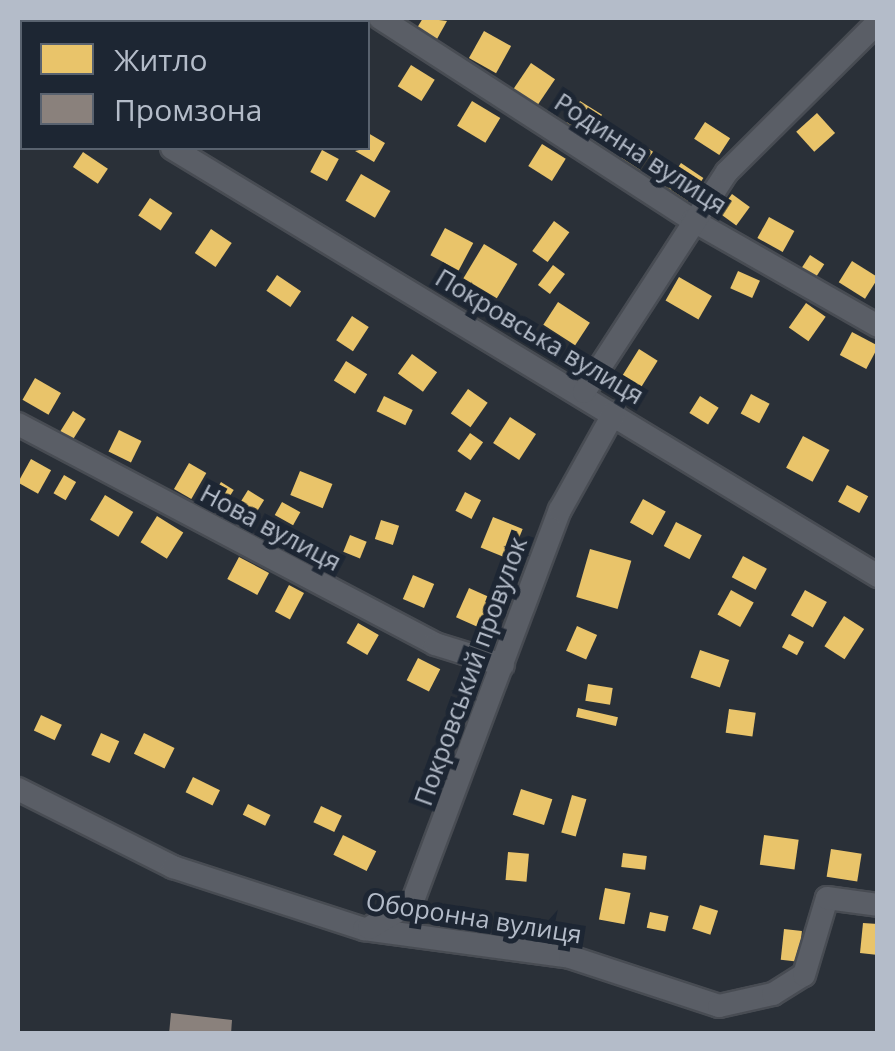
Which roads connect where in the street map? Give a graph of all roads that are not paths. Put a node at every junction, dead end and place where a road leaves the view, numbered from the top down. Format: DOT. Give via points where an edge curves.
graph roads {
  1 [pos="380,18"];
  2 [pos="878,22"];
  3 [pos="175,150"];
  4 [pos="692,220"];
  5 [pos="878,326"];
  6 [pos="584,392"];
  7 [pos="614,414"];
  8 [pos="18,424"];
  9 [pos="878,576"];
  10 [pos="503,665"];
  11 [pos="18,789"];
  12 [pos="878,905"];
  13 [pos="364,930"];
  1 -- 4 [label="street, Родинна вулиця"];
  2 -- 4 [label="street" via="727,172"];
  3 -- 6 [label="street, Покровська вулиця"];
  4 -- 5 [label="street, Родинна вулиця"];
  4 -- 6 [label="street"];
  6 -- 7 [label="street, Покровська вулиця"];
  7 -- 9 [label="street, Покровська вулиця"];
  7 -- 10 [label="street, Покровський провулок" via="560,510"];
  8 -- 10 [label="street, Нова вулиця" via="435,644"];
  10 -- 13 [label="street, Покровський провулок" via="412,903"];
  11 -- 13 [label="street, Оборонна вулиця" via="173,867"];
  12 -- 13 [label="street, Оборонна вулиця" via="827,898 804,975 773,994 719,1006 570,957"];
}
